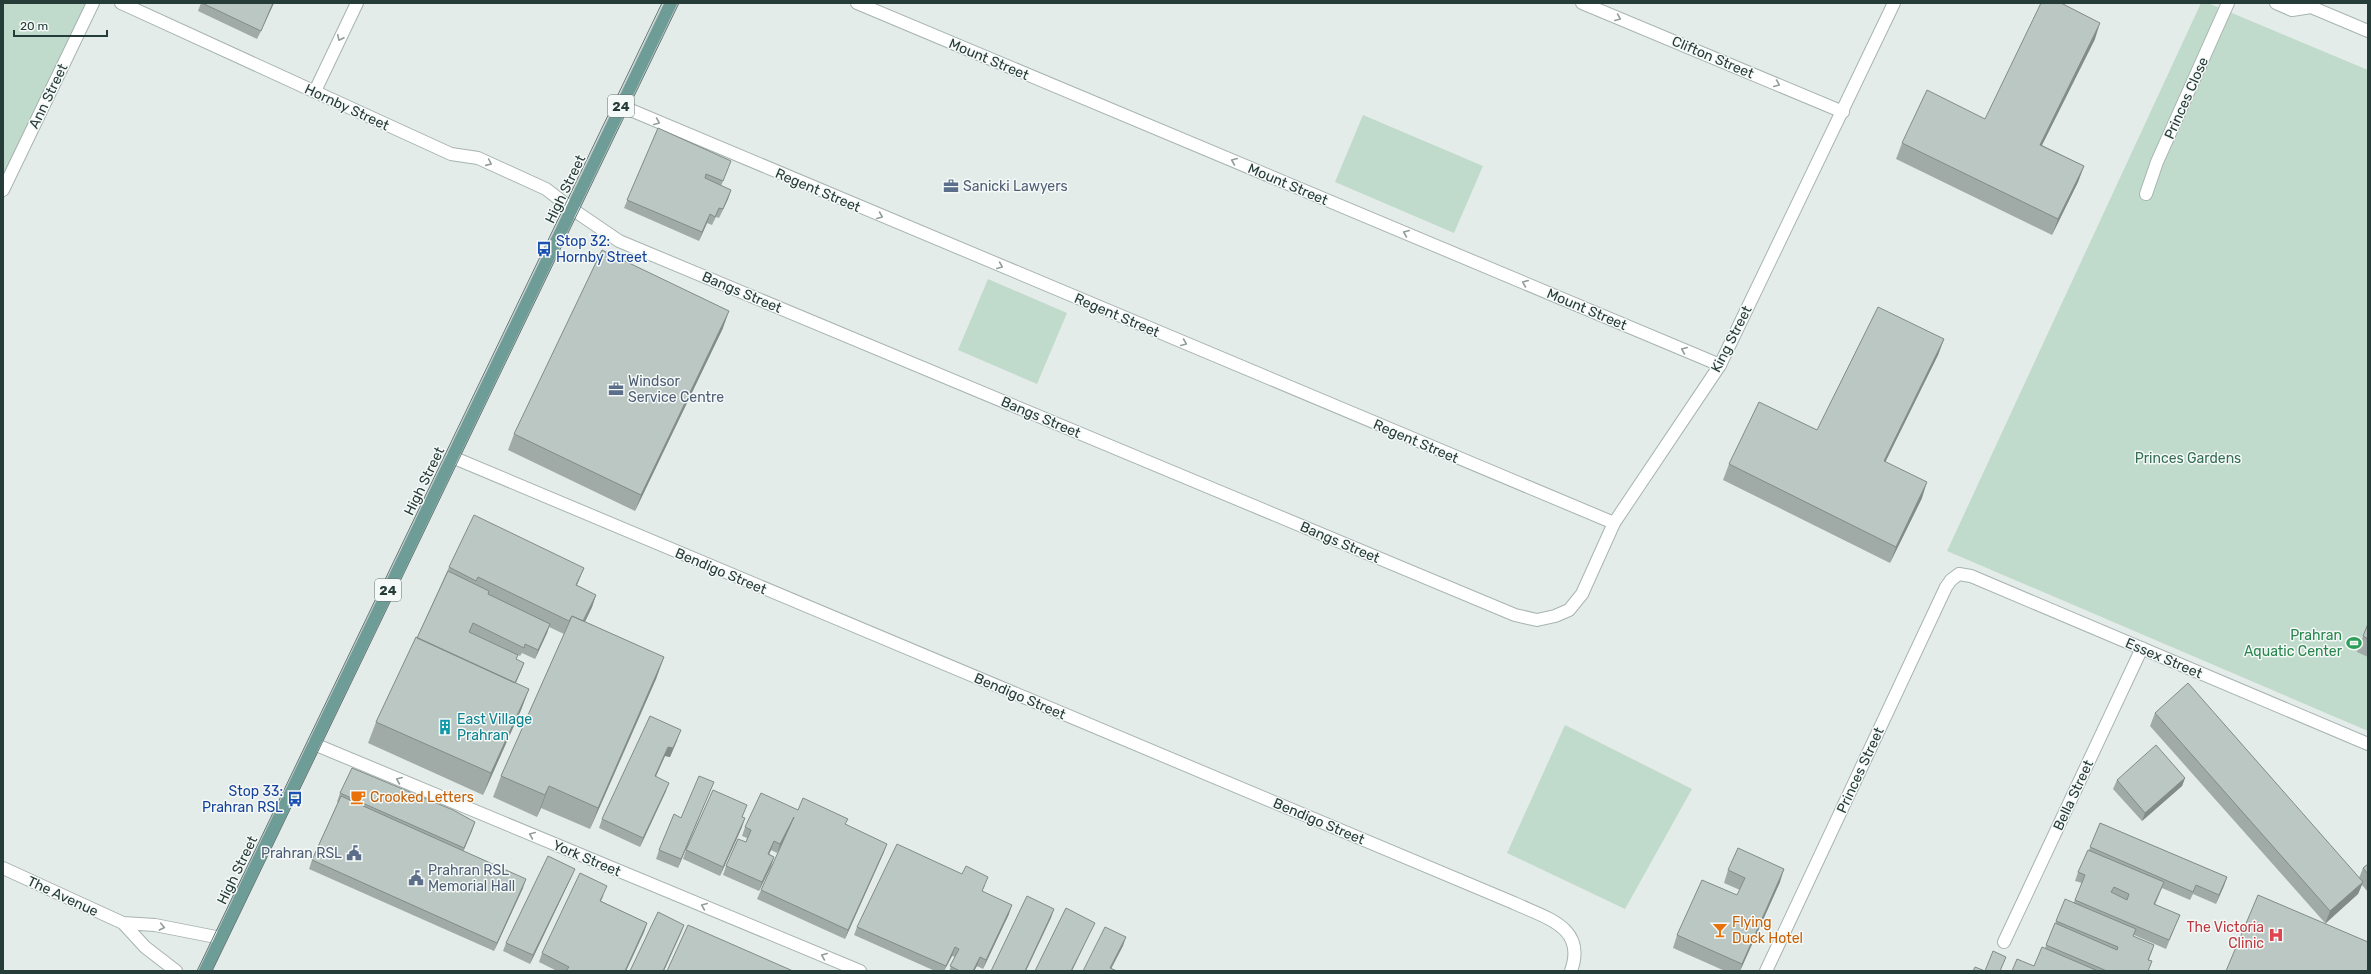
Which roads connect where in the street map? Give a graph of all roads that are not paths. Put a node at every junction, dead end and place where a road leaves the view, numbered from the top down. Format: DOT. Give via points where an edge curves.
graph roads {
  1 [pos="93,3"];
  2 [pos="121,3"];
  3 [pos="357,3"];
  4 [pos="671,3"];
  5 [pos="857,3"];
  6 [pos="1582,3"];
  7 [pos="1894,3"];
  8 [pos="2228,3"];
  9 [pos="2276,3"];
  10 [pos="2310,5"];
  11 [pos="2368,31"];
  12 [pos="315,92"];
  13 [pos="621,106"];
  14 [pos="1843,112"];
  15 [pos="3,190"];
  16 [pos="2146,194"];
  17 [pos="572,209"];
  18 [pos="1720,365"];
  19 [pos="452,457"];
  20 [pos="1614,523"];
  21 [pos="1959,574"];
  22 [pos="1515,615"];
  23 [pos="2142,648"];
  24 [pos="314,744"];
  25 [pos="2368,744"];
  26 [pos="3,868"];
  27 [pos="123,923"];
  28 [pos="221,938"];
  29 [pos="2004,942"];
  30 [pos="176,971"];
  31 [pos="205,971"];
  32 [pos="860,971"];
  33 [pos="1571,971"];
  34 [pos="1766,971"];
  1 -- 15 [label="street, Ann Street"];
  2 -- 12 [label="street, Hornby Street"];
  3 -- 12 [label="street, one-way"];
  4 -- 13 [label="main road, High Street / 24"];
  18 -- 5 [label="street, Mount Street, one-way"];
  6 -- 14 [label="street, Clifton Street, one-way"];
  7 -- 14 [label="street, King Street"];
  8 -- 16 [label="street, Princes Close" via="2157,162"];
  9 -- 10 [label="street" via="2292,10"];
  10 -- 11 [label="street"];
  12 -- 17 [label="street, Hornby Street, one-way" via="451,154 478,158 546,189"];
  13 -- 17 [label="main road, High Street / 24"];
  13 -- 20 [label="street, Regent Street, one-way"];
  14 -- 18 [label="street, King Street"];
  17 -- 19 [label="main road, High Street / 24"];
  17 -- 22 [label="street, Bangs Street" via="619,241"];
  18 -- 20 [label="street, King Street"];
  19 -- 24 [label="main road, High Street / 24"];
  19 -- 33 [label="street, Bendigo Street" via="1514,903 1552,921 1571,935 1576,955"];
  20 -- 22 [label="street, King Street" via="1582,594 1569,610 1537,620"];
  21 -- 23 [label="street, Essex Street" via="1971,576"];
  21 -- 34 [label="street, Princes Street" via="1946,587"];
  23 -- 25 [label="street, Essex Street"];
  23 -- 29 [label="street, Bella Street"];
  24 -- 28 [label="main road, High Street / 24"];
  32 -- 24 [label="street, York Street, one-way"];
  26 -- 27 [label="street, The Avenue"];
  27 -- 28 [label="street, The Avenue, one-way"];
  27 -- 30 [label="street, The Avenue" via="145,947"];
  28 -- 31 [label="main road, High Street / 24"];
}
